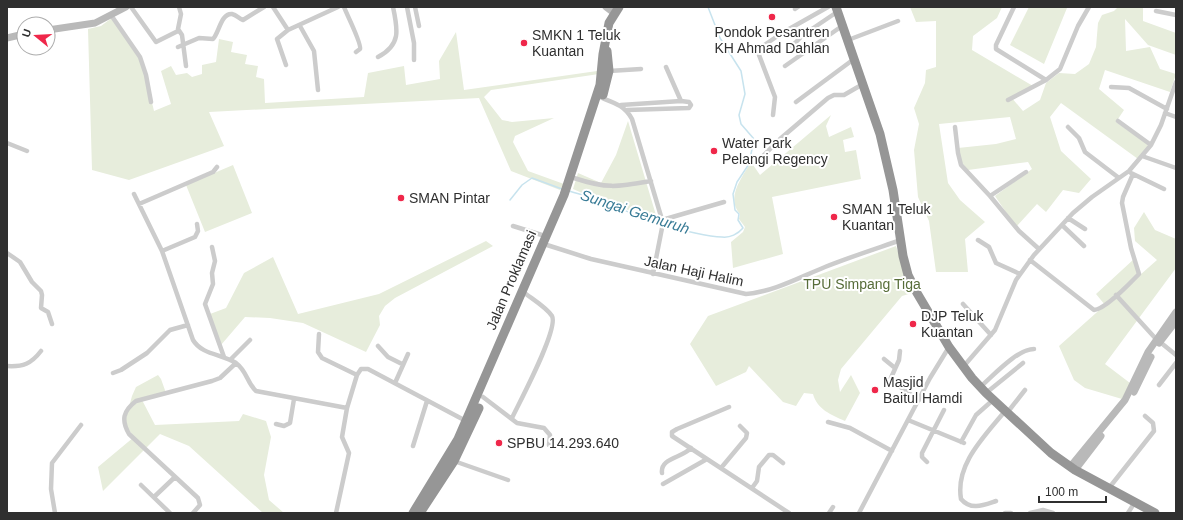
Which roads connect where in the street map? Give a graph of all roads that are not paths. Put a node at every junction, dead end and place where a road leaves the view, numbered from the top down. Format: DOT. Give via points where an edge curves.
graph roads {
  1 [pos="126,7"];
  2 [pos="131,7"];
  3 [pos="178,7"];
  4 [pos="264,7"];
  5 [pos="273,7"];
  6 [pos="326,7"];
  7 [pos="338,7"];
  8 [pos="344,7"];
  9 [pos="393,7"];
  10 [pos="407,7"];
  11 [pos="415,7"];
  12 [pos="606,7"];
  13 [pos="828,7"];
  14 [pos="1014,7"];
  15 [pos="1089,7"];
  16 [pos="616,10"];
  17 [pos="836,10"];
  18 [pos="1156,11"];
  19 [pos="329,12"];
  20 [pos="111,15"];
  21 [pos="1176,15"];
  22 [pos="898,21"];
  23 [pos="300,26"];
  24 [pos="419,26"];
  25 [pos="842,26"];
  26 [pos="56,29"];
  27 [pos="288,30"];
  28 [pos="178,31"];
  29 [pos="847,40"];
  30 [pos="184,44"];
  31 [pos="605,46"];
  32 [pos="792,46"];
  33 [pos="178,47"];
  34 [pos="356,52"];
  35 [pos="378,57"];
  36 [pos="854,59"];
  37 [pos="414,60"];
  38 [pos="286,64"];
  39 [pos="186,66"];
  40 [pos="785,66"];
  41 [pos="666,67"];
  42 [pos="641,69"];
  43 [pos="609,71"];
  44 [pos="1046,80"];
  45 [pos="1176,82"];
  46 [pos="863,84"];
  47 [pos="603,86"];
  48 [pos="1111,87"];
  49 [pos="318,90"];
  50 [pos="1175,90"];
  51 [pos="602,98"];
  52 [pos="1008,100"];
  53 [pos="681,101"];
  54 [pos="151,102"];
  55 [pos="796,102"];
  56 [pos="621,105"];
  57 [pos="627,110"];
  58 [pos="1166,111"];
  59 [pos="773,115"];
  60 [pos="1176,117"];
  61 [pos="1118,121"];
  62 [pos="955,127"];
  63 [pos="1068,128"];
  64 [pos="7,143"];
  65 [pos="1151,145"];
  66 [pos="27,151"];
  67 [pos="1142,156"];
  68 [pos="758,162"];
  69 [pos="217,167"];
  70 [pos="1176,168"];
  71 [pos="1128,171"];
  72 [pos="1026,172"];
  73 [pos="1133,174"];
  74 [pos="1119,178"];
  75 [pos="651,181"];
  76 [pos="569,186"];
  77 [pos="1164,189"];
  78 [pos="134,194"];
  79 [pos="990,196"];
  80 [pos="724,202"];
  81 [pos="139,204"];
  82 [pos="558,215"];
  83 [pos="1068,218"];
  84 [pos="198,224"];
  85 [pos="662,224"];
  86 [pos="1062,225"];
  87 [pos="513,226"];
  88 [pos="1085,229"];
  89 [pos="545,236"];
  90 [pos="901,240"];
  91 [pos="978,240"];
  92 [pos="547,246"];
  93 [pos="1084,246"];
  94 [pos="212,247"];
  95 [pos="1039,249"];
  96 [pos="162,251"];
  97 [pos="7,253"];
  98 [pos="1030,260"];
  99 [pos="653,274"];
  100 [pos="1020,274"];
  101 [pos="526,294"];
  102 [pos="1116,295"];
  103 [pos="963,304"];
  104 [pos="1176,312"];
  105 [pos="1176,320"];
  106 [pos="52,324"];
  107 [pos="188,325"];
  108 [pos="319,334"];
  109 [pos="992,335"];
  110 [pos="250,340"];
  111 [pos="1158,340"];
  112 [pos="378,346"];
  113 [pos="949,347"];
  114 [pos="1034,349"];
  115 [pos="41,351"];
  116 [pos="900,351"];
  117 [pos="408,354"];
  118 [pos="1176,355"];
  119 [pos="224,357"];
  120 [pos="884,359"];
  121 [pos="230,360"];
  122 [pos="236,363"];
  123 [pos="1023,363"];
  124 [pos="402,364"];
  125 [pos="1176,364"];
  126 [pos="7,366"];
  127 [pos="963,367"];
  128 [pos="895,368"];
  129 [pos="112,374"];
  130 [pos="357,375"];
  131 [pos="488,378"];
  132 [pos="395,383"];
  133 [pos="1159,386"];
  134 [pos="1026,390"];
  135 [pos="986,393"];
  136 [pos="483,397"];
  137 [pos="294,399"];
  138 [pos="427,400"];
  139 [pos="918,400"];
  140 [pos="729,407"];
  141 [pos="347,408"];
  142 [pos="944,410"];
  143 [pos="1006,412"];
  144 [pos="1145,416"];
  145 [pos="512,418"];
  146 [pos="908,420"];
  147 [pos="466,421"];
  148 [pos="828,422"];
  149 [pos="81,424"];
  150 [pos="276,424"];
  151 [pos="740,426"];
  152 [pos="933,431"];
  153 [pos="549,445"];
  154 [pos="414,446"];
  155 [pos="691,448"];
  156 [pos="892,451"];
  157 [pos="707,459"];
  158 [pos="454,460"];
  159 [pos="927,462"];
  160 [pos="783,463"];
  161 [pos="721,468"];
  162 [pos="1072,468"];
  163 [pos="662,473"];
  164 [pos="175,477"];
  165 [pos="508,480"];
  166 [pos="663,484"];
  167 [pos="141,485"];
  168 [pos="752,488"];
  169 [pos="1108,488"];
  170 [pos="154,497"];
  171 [pos="996,501"];
  172 [pos="1135,502"];
  173 [pos="834,507"];
  174 [pos="55,513"];
  175 [pos="170,513"];
  176 [pos="193,513"];
  177 [pos="336,513"];
  178 [pos="412,513"];
  179 [pos="420,513"];
  180 [pos="789,513"];
  181 [pos="829,513"];
  182 [pos="859,513"];
  183 [pos="1005,513"];
  184 [pos="1011,513"];
  185 [pos="1030,513"];
  186 [pos="1053,513"];
  187 [pos="1128,513"];
  188 [pos="1155,513"];
  1 -- 20 [label="main road"];
  2 -- 28 [label="street" via="156,42"];
  3 -- 28 [label="street" via="181,14"];
  4 -- 30 [label="street" via="243,20 233,14 228,15 213,39 199,38"];
  5 -- 27 [label="street"];
  6 -- 19 [label="street"];
  7 -- 19 [label="street"];
  8 -- 34 [label="street" via="361,44"];
  9 -- 35 [label="street" via="396,37 389,51"];
  10 -- 37 [label="street" via="414,43"];
  11 -- 24 [label="street"];
  12 -- 16 [label="main road"];
  13 -- 59 [label="street" via="782,33 759,50 775,97"];
  14 -- 44 [label="street" via="996,44 996,50"];
  15 -- 44 [label="street" via="1078,26 1062,66"];
  16 -- 31 [label="highway, Jalan Proklamasi" via="609,23"];
  17 -- 25 [label="highway"];
  17 -- 32 [label="street"];
  18 -- 21 [label="street"];
  19 -- 23 [label="street"];
  20 -- 26 [label="main road" via="95,23"];
  20 -- 54 [label="street" via="128,37 142,62"];
  22 -- 29 [label="street"];
  23 -- 27 [label="street"];
  23 -- 49 [label="street" via="314,51"];
  25 -- 29 [label="highway"];
  25 -- 40 [label="street"];
  27 -- 38 [label="street" via="277,39"];
  28 -- 30 [label="street"];
  29 -- 36 [label="highway"];
  30 -- 33 [label="street"];
  30 -- 39 [label="street"];
  31 -- 43 [label="highway, Jalan Proklamasi" via="609,55"];
  31 -- 47 [label="highway, Jalan Proklamasi"];
  36 -- 46 [label="highway"];
  36 -- 55 [label="street"];
  41 -- 53 [label="street"];
  42 -- 43 [label="street"];
  43 -- 47 [label="highway, Jalan Proklamasi"];
  44 -- 52 [label="street"];
  45 -- 50 [label="street"];
  46 -- 68 [label="street" via="844,95 828,98 780,139"];
  46 -- 90 [label="highway" via="886,156"];
  47 -- 51 [label="highway, Jalan Proklamasi"];
  47 -- 76 [label="highway, Jalan Proklamasi"];
  48 -- 58 [label="street" via="1128,88"];
  50 -- 58 [label="street"];
  51 -- 56 [label="street"];
  51 -- 76 [label="highway, Jalan Proklamasi"];
  53 -- 56 [label="street"];
  53 -- 57 [label="street" via="689,102 690,106"];
  56 -- 57 [label="street"];
  57 -- 75 [label="street"];
  58 -- 60 [label="street"];
  58 -- 65 [label="street"];
  61 -- 65 [label="street"];
  62 -- 79 [label="street" via="962,165"];
  63 -- 74 [label="street" via="1079,138 1085,152"];
  64 -- 66 [label="street"];
  65 -- 67 [label="street"];
  67 -- 70 [label="street"];
  67 -- 71 [label="street"];
  69 -- 81 [label="street" via="213,172"];
  71 -- 73 [label="street"];
  71 -- 74 [label="street"];
  72 -- 79 [label="street"];
  73 -- 77 [label="street"];
  73 -- 102 [label="street" via="1122,203 1139,274"];
  74 -- 83 [label="street"];
  75 -- 76 [label="street" via="610,187"];
  75 -- 85 [label="street"];
  76 -- 82 [label="highway, Jalan Proklamasi"];
  78 -- 81 [label="street"];
  79 -- 95 [label="street" via="1019,231"];
  80 -- 85 [label="street"];
  81 -- 96 [label="street"];
  82 -- 89 [label="highway, Jalan Proklamasi"];
  82 -- 92 [label="highway, Jalan Proklamasi"];
  83 -- 86 [label="street"];
  83 -- 88 [label="street"];
  84 -- 96 [label="street" via="195,237"];
  85 -- 99 [label="street"];
  86 -- 93 [label="street"];
  86 -- 95 [label="street"];
  87 -- 89 [label="street"];
  89 -- 131 [label="highway, Jalan Proklamasi"];
  90 -- 99 [label="street, Jalan Haji Halim" via="755,294 738,293"];
  90 -- 113 [label="highway" via="908,275"];
  91 -- 100 [label="street" via="989,247 996,263"];
  92 -- 99 [label="street, Jalan Haji Halim"];
  92 -- 101 [label="highway, Jalan Proklamasi"];
  94 -- 119 [label="street" via="215,261 213,284 205,304"];
  95 -- 98 [label="street"];
  96 -- 107 [label="street"];
  97 -- 106 [label="street" via="20,262 32,282 41,291 41,308 48,312"];
  98 -- 100 [label="street"];
  98 -- 102 [label="street" via="1092,308 1097,310"];
  100 -- 109 [label="street"];
  101 -- 131 [label="highway, Jalan Proklamasi"];
  101 -- 145 [label="street" via="552,316 554,322 537,368"];
  102 -- 111 [label="street"];
  103 -- 109 [label="street"];
  104 -- 111 [label="main road"];
  105 -- 111 [label="main road"];
  107 -- 119 [label="street" via="199,348"];
  107 -- 129 [label="street" via="170,330 147,352"];
  108 -- 130 [label="street" via="318,352 322,358"];
  109 -- 127 [label="street"];
  110 -- 121 [label="street"];
  111 -- 118 [label="street"];
  111 -- 162 [label="main road" via="1124,400"];
  112 -- 124 [label="street" via="388,357"];
  113 -- 127 [label="highway"];
  113 -- 139 [label="street"];
  114 -- 135 [label="street" via="1024,351 1013,359"];
  115 -- 126 [label="street" via="34,360 24,366"];
  116 -- 128 [label="street" via="900,360"];
  117 -- 124 [label="street"];
  119 -- 121 [label="street"];
  120 -- 128 [label="street"];
  121 -- 122 [label="street"];
  122 -- 137 [label="street" via="246,372 252,388 256,391"];
  122 -- 164 [label="street" via="220,378 146,397 126,409 124,420 129,434"];
  123 -- 135 [label="street"];
  124 -- 132 [label="street"];
  125 -- 133 [label="street"];
  127 -- 135 [label="highway"];
  128 -- 139 [label="street" via="890,382"];
  130 -- 132 [label="street" via="359,370 365,368"];
  130 -- 141 [label="street"];
  131 -- 136 [label="highway, Jalan Proklamasi"];
  131 -- 147 [label="highway, Jalan Proklamasi"];
  132 -- 138 [label="street"];
  134 -- 143 [label="street"];
  135 -- 143 [label="highway"];
  135 -- 152 [label="street" via="963,442"];
  136 -- 145 [label="street"];
  136 -- 158 [label="highway, Jalan Proklamasi"];
  137 -- 141 [label="street"];
  137 -- 150 [label="street" via="290,423 284,426"];
  138 -- 147 [label="street"];
  138 -- 154 [label="street"];
  139 -- 146 [label="street"];
  140 -- 155 [label="street" via="673,431 672,436"];
  141 -- 177 [label="street" via="342,437 349,453"];
  142 -- 152 [label="street"];
  143 -- 162 [label="highway" via="1051,453"];
  143 -- 171 [label="street" via="966,463 961,481 961,499 967,504 978,507"];
  144 -- 169 [label="street" via="1153,423 1154,430"];
  145 -- 153 [label="street" via="519,424 544,428 550,435"];
  146 -- 152 [label="street"];
  146 -- 156 [label="street"];
  147 -- 178 [label="highway, Jalan Proklamasi" via="450,455"];
  148 -- 156 [label="street" via="850,428"];
  149 -- 174 [label="street" via="56,456 51,468"];
  151 -- 161 [label="street" via="746,432 746,438"];
  152 -- 159 [label="street" via="922,453 922,458"];
  155 -- 157 [label="street"];
  155 -- 163 [label="street" via="665,462 662,465"];
  156 -- 182 [label="street"];
  157 -- 161 [label="street"];
  157 -- 166 [label="street"];
  158 -- 165 [label="street"];
  158 -- 179 [label="highway, Jalan Proklamasi"];
  160 -- 168 [label="street" via="773,454 769,455 759,467 757,481"];
  161 -- 168 [label="street"];
  162 -- 169 [label="highway"];
  164 -- 170 [label="street"];
  164 -- 176 [label="street" via="200,501 199,508"];
  167 -- 170 [label="street"];
  168 -- 180 [label="street"];
  169 -- 172 [label="highway"];
  170 -- 175 [label="street"];
  172 -- 187 [label="street"];
  172 -- 188 [label="highway"];
  173 -- 181 [label="street"];
  183 -- 184 [label="street"];
  185 -- 186 [label="street" via="1043,510"];
}
